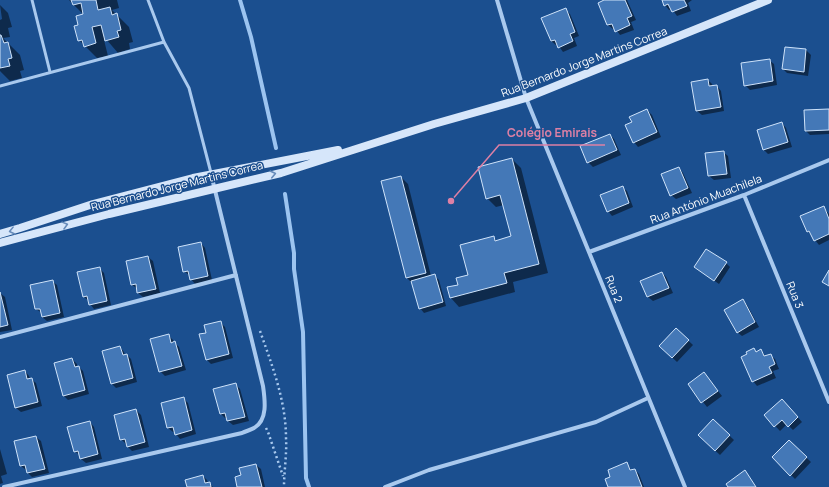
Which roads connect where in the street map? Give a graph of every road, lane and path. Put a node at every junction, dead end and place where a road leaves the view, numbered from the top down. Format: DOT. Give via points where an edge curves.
graph roads {
  1 [pos="32,0"];
  2 [pos="148,0"];
  3 [pos="497,0"];
  4 [pos="768,0"];
  5 [pos="164,42"];
  6 [pos="50,72"];
  7 [pos="0,86"];
  8 [pos="526,98"];
  9 [pos="358,147"];
  10 [pos="829,160"];
  11 [pos="211,173"];
  12 [pos="214,188"];
  13 [pos="744,195"];
  14 [pos="0,234"];
  15 [pos="0,243"];
  16 [pos="589,252"];
  17 [pos="236,275"];
  18 [pos="0,337"];
  19 [pos="648,398"];
  20 [pos="829,402"];
  21 [pos="262,421"];
  22 [pos="4,487"];
  23 [pos="284,487"];
  24 [pos="385,487"];
  25 [pos="685,487"];
  1 -- 6 [label="lane"];
  2 -- 5 [label="lane"];
  3 -- 8 [label="street, Rua 2"];
  4 -- 8 [label="street, Rua Bernardo Jorge Martins Correa"];
  5 -- 6 [label="lane"];
  5 -- 11 [label="lane" via="189,88"];
  6 -- 7 [label="lane"];
  8 -- 9 [label="street, Rua Bernardo Jorge Martins Correa"];
  8 -- 16 [label="street, Rua 2"];
  9 -- 11 [label="street, Rua Bernardo Jorge Martins Correa"];
  12 -- 9 [label="street, Rua Bernardo Jorge Martins Correa, one-way" via="281,172"];
  10 -- 13 [label="street, Rua António Muachilela"];
  11 -- 12 [label="street"];
  11 -- 14 [label="street, Rua Bernardo Jorge Martins Correa, one-way" via="93,204"];
  15 -- 12 [label="street, Rua Bernardo Jorge Martins Correa, one-way"];
  12 -- 17 [label="street"];
  13 -- 16 [label="street, Rua António Muachilela"];
  13 -- 20 [label="street, Rua 3"];
  16 -- 19 [label="street, Rua 2"];
  17 -- 18 [label="street"];
  17 -- 21 [label="street" via="263,386 265,410"];
  19 -- 24 [label="street" via="596,422 429,470"];
  19 -- 25 [label="street, Rua 2"];
  21 -- 22 [label="street" via="255,428 242,433"];
  21 -- 23 [label="path" via="284,478"];
}
